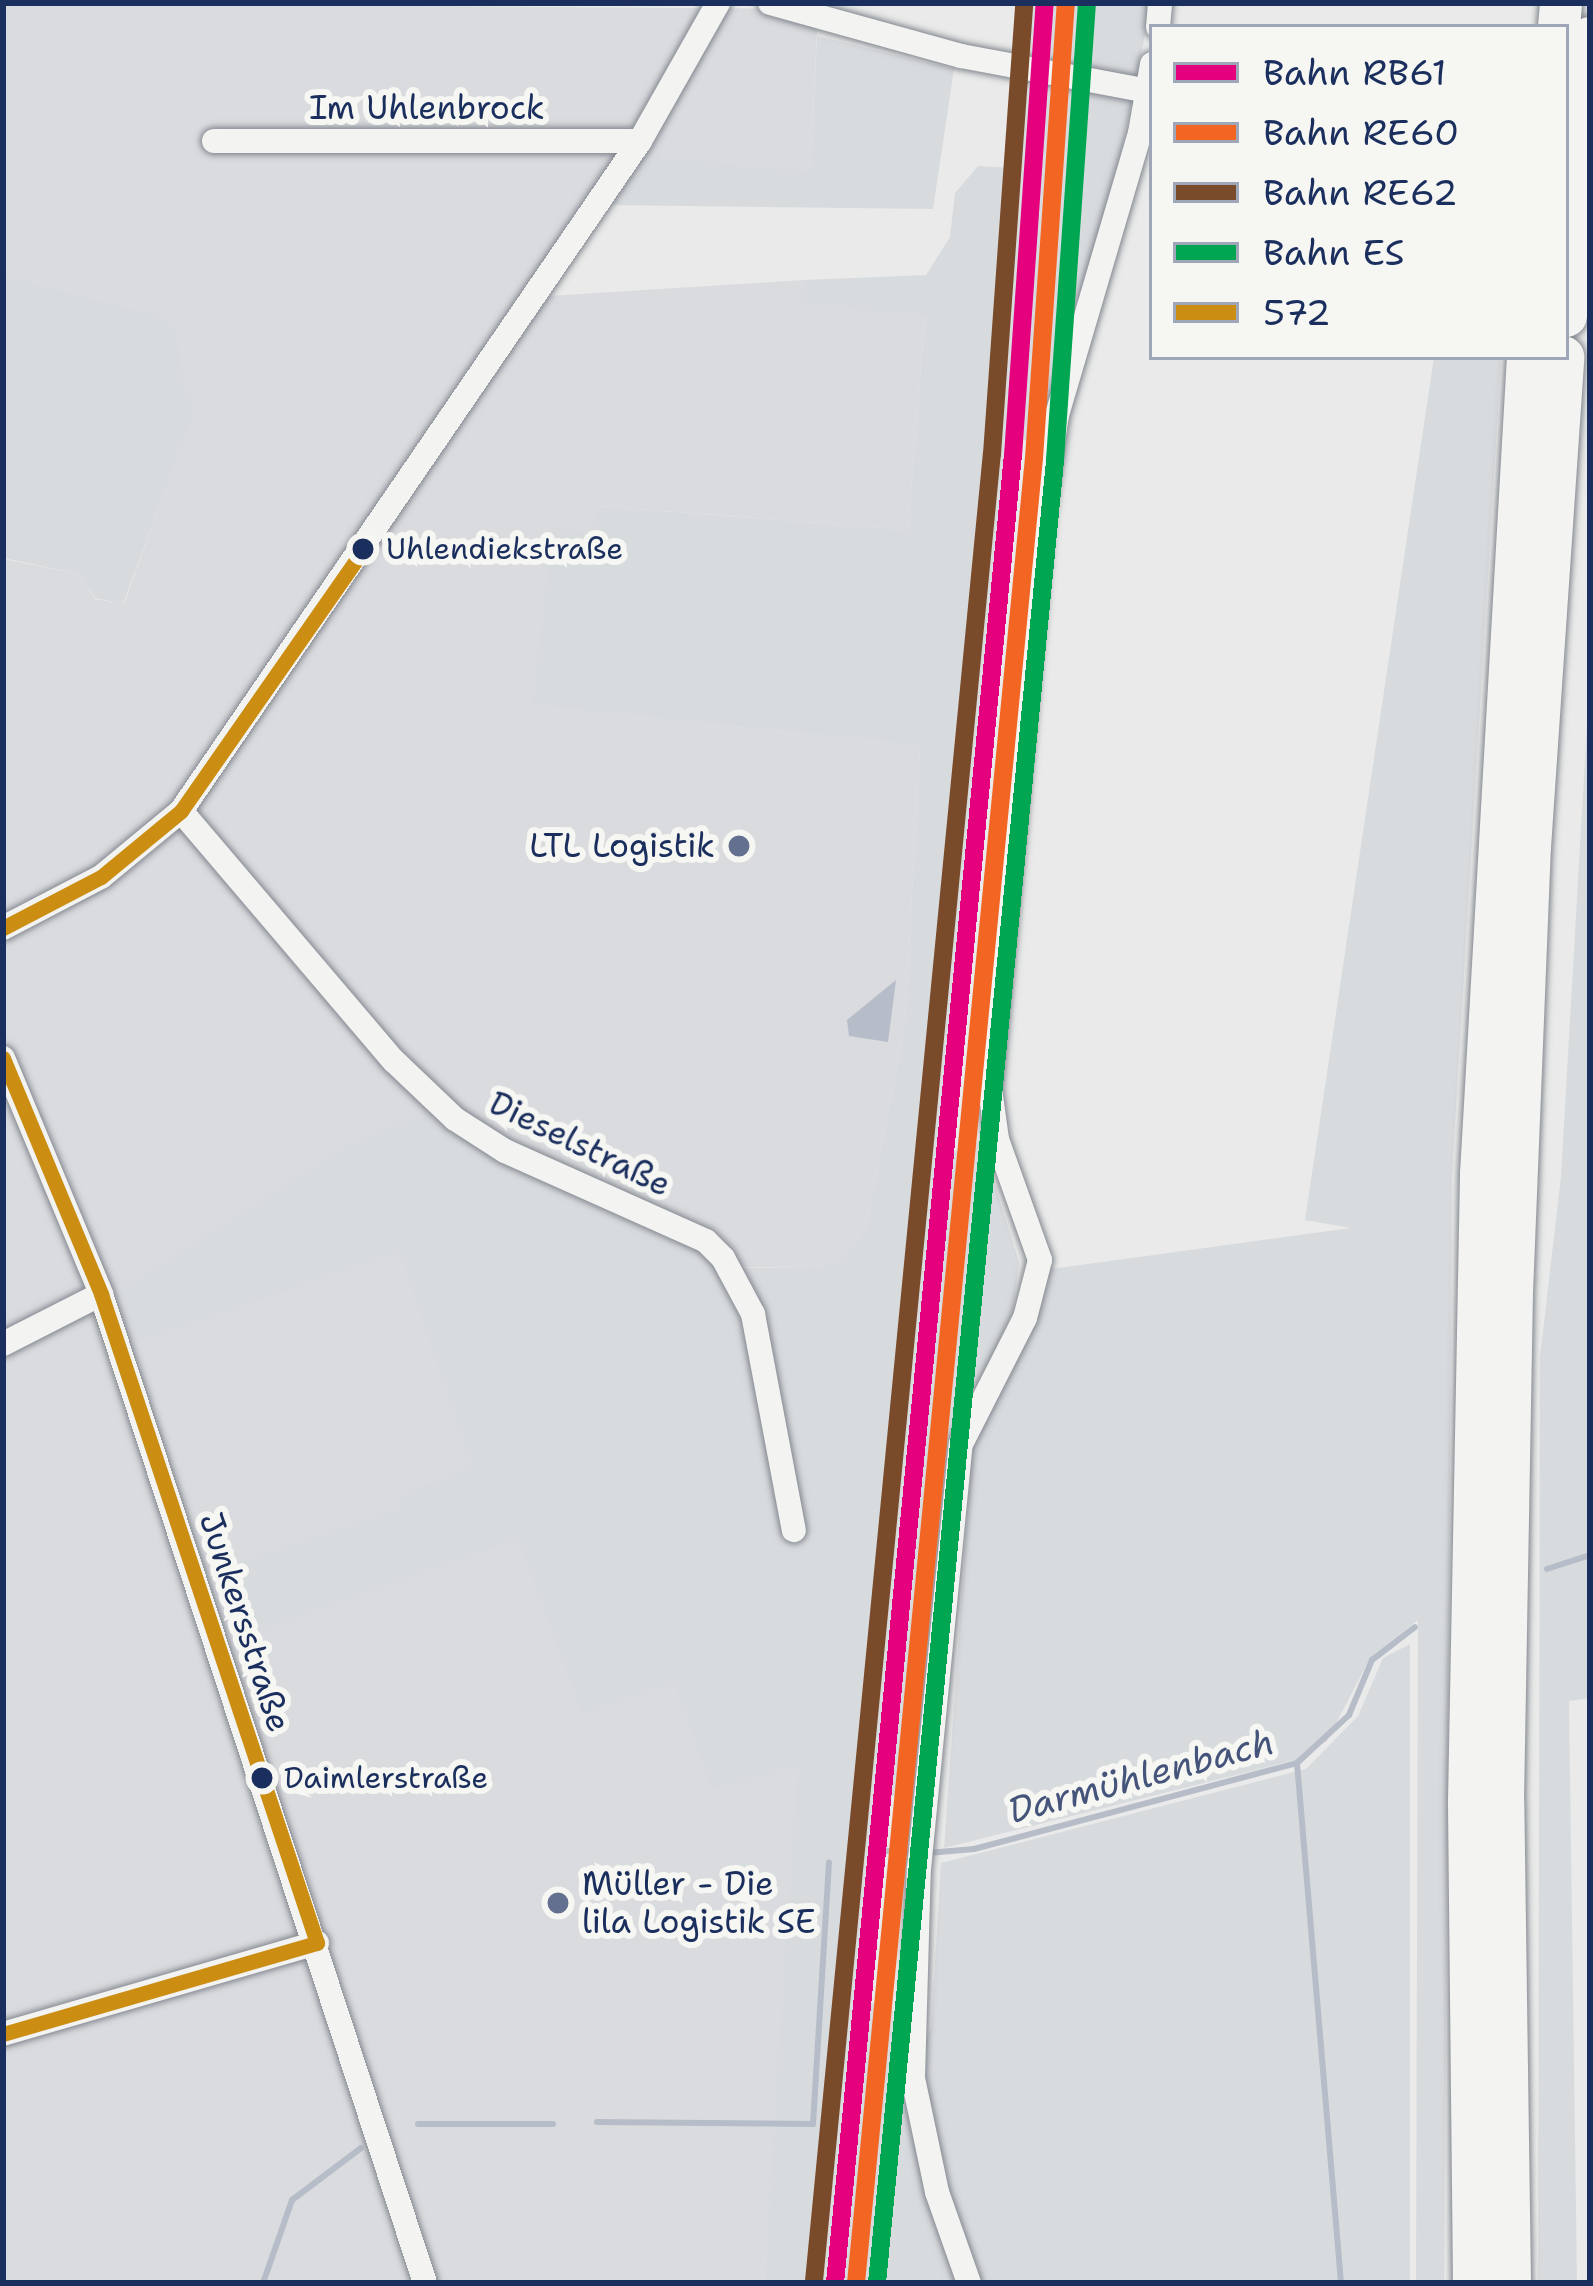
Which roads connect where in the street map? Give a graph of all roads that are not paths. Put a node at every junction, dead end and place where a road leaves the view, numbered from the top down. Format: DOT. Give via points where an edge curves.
graph roads {
  1 [pos="718,3"];
  2 [pos="770,3"];
  3 [pos="1590,38"];
  4 [pos="1149,84"];
  5 [pos="1148,91"];
  6 [pos="214,141"];
  7 [pos="640,141"];
  8 [pos="1569,281"];
  9 [pos="1590,354"];
  10 [pos="1528,360"];
  11 [pos="1563,360"];
  12 [pos="1550,529"];
  13 [pos="182,811"];
  14 [pos="3,928"];
  15 [pos="3,1058"];
  16 [pos="101,1294"];
  17 [pos="3,1344"];
  18 [pos="794,1530"];
  19 [pos="317,1943"];
  20 [pos="3,2034"];
  21 [pos="425,2283"];
  22 [pos="970,2283"];
  23 [pos="1474,2283"];
  24 [pos="1510,2283"];
  1 -- 7 [label="street"];
  2 -- 5 [label="street" via="961,56"];
  3 -- 8 [label="highway"];
  4 -- 5 [label="street"];
  5 -- 22 [label="street" via="1057,415 1042,516 990,1089 997,1139 1040,1260 1025,1318 962,1444 921,1841 913,2078 937,2192"];
  6 -- 7 [label="street, Im Uhlenbrock"];
  7 -- 13 [label="street"];
  9 -- 12 [label="highway"];
  10 -- 23 [label="highway" via="1480,1174 1469,1801"];
  11 -- 12 [label="highway"];
  12 -- 24 [label="highway" via="1512,1293 1503,1802"];
  13 -- 14 [label="street" via="100,878"];
  13 -- 18 [label="street, Dieselstraße" via="394,1061 455,1120 505,1151 706,1241 723,1258 753,1314"];
  15 -- 16 [label="street, Junkersstraße"];
  16 -- 17 [label="street"];
  16 -- 19 [label="street, Junkersstraße"];
  19 -- 20 [label="street"];
  19 -- 21 [label="street, Junkersstraße"];
}
